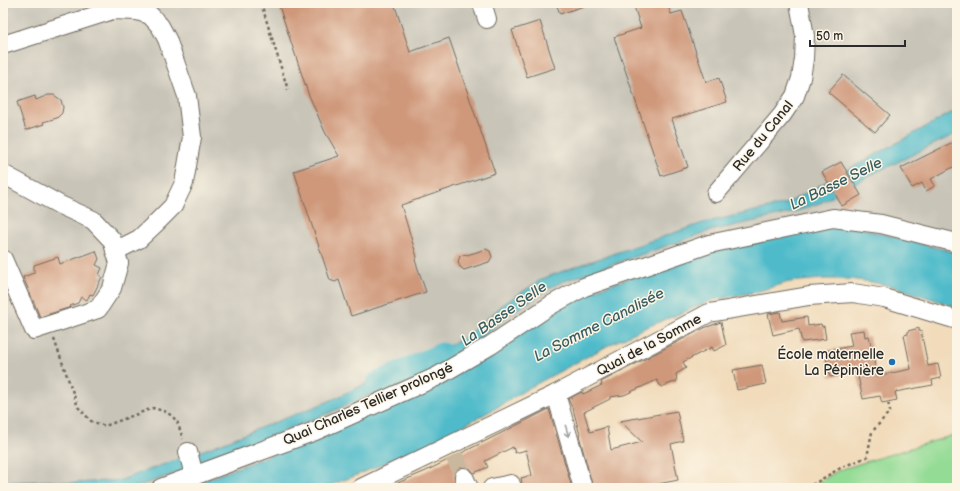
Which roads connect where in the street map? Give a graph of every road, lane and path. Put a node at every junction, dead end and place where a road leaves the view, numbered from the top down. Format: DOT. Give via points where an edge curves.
graph roads {
  1 [pos="261,3"];
  2 [pos="799,3"];
  3 [pos="3,44"];
  4 [pos="288,90"];
  5 [pos="3,174"];
  6 [pos="716,193"];
  7 [pos="957,244"];
  8 [pos="115,251"];
  9 [pos="3,259"];
  10 [pos="957,320"];
  11 [pos="49,325"];
  12 [pos="556,394"];
  13 [pos="888,402"];
  14 [pos="188,452"];
  15 [pos="194,475"];
  16 [pos="511,484"];
  17 [pos="161,488"];
  18 [pos="361,488"];
  19 [pos="492,488"];
  20 [pos="583,488"];
  21 [pos="807,488"];
  1 -- 4 [label="path"];
  2 -- 6 [label="street, Rue du Canal" via="805,36 801,78 795,96"];
  3 -- 8 [label="street" via="113,10 137,11 150,15 168,40 187,96 192,137 184,183 173,206 156,223 139,238"];
  5 -- 8 [label="street" via="93,220 112,240"];
  7 -- 15 [label="street, Quai Charles Tellier prolongé" via="881,224 833,218 709,244 584,287 436,377 315,431"];
  8 -- 11 [label="street" via="119,263 112,288 98,309"];
  9 -- 11 [label="street" via="34,330"];
  10 -- 12 [label="street, Quai de la Somme" via="884,298 853,293 809,296 709,313"];
  11 -- 14 [label="path" via="78,407 91,421 105,426 153,408 167,412 177,421"];
  12 -- 18 [label="street, Quai de la Somme" via="451,451"];
  12 -- 20 [label="street, one-way"];
  13 -- 21 [label="path" via="890,411 872,432 866,457 842,467"];
  14 -- 15 [label="street"];
  15 -- 17 [label="street, Quai Charles Tellier prolongé"];
  16 -- 19 [label="street"];
}
